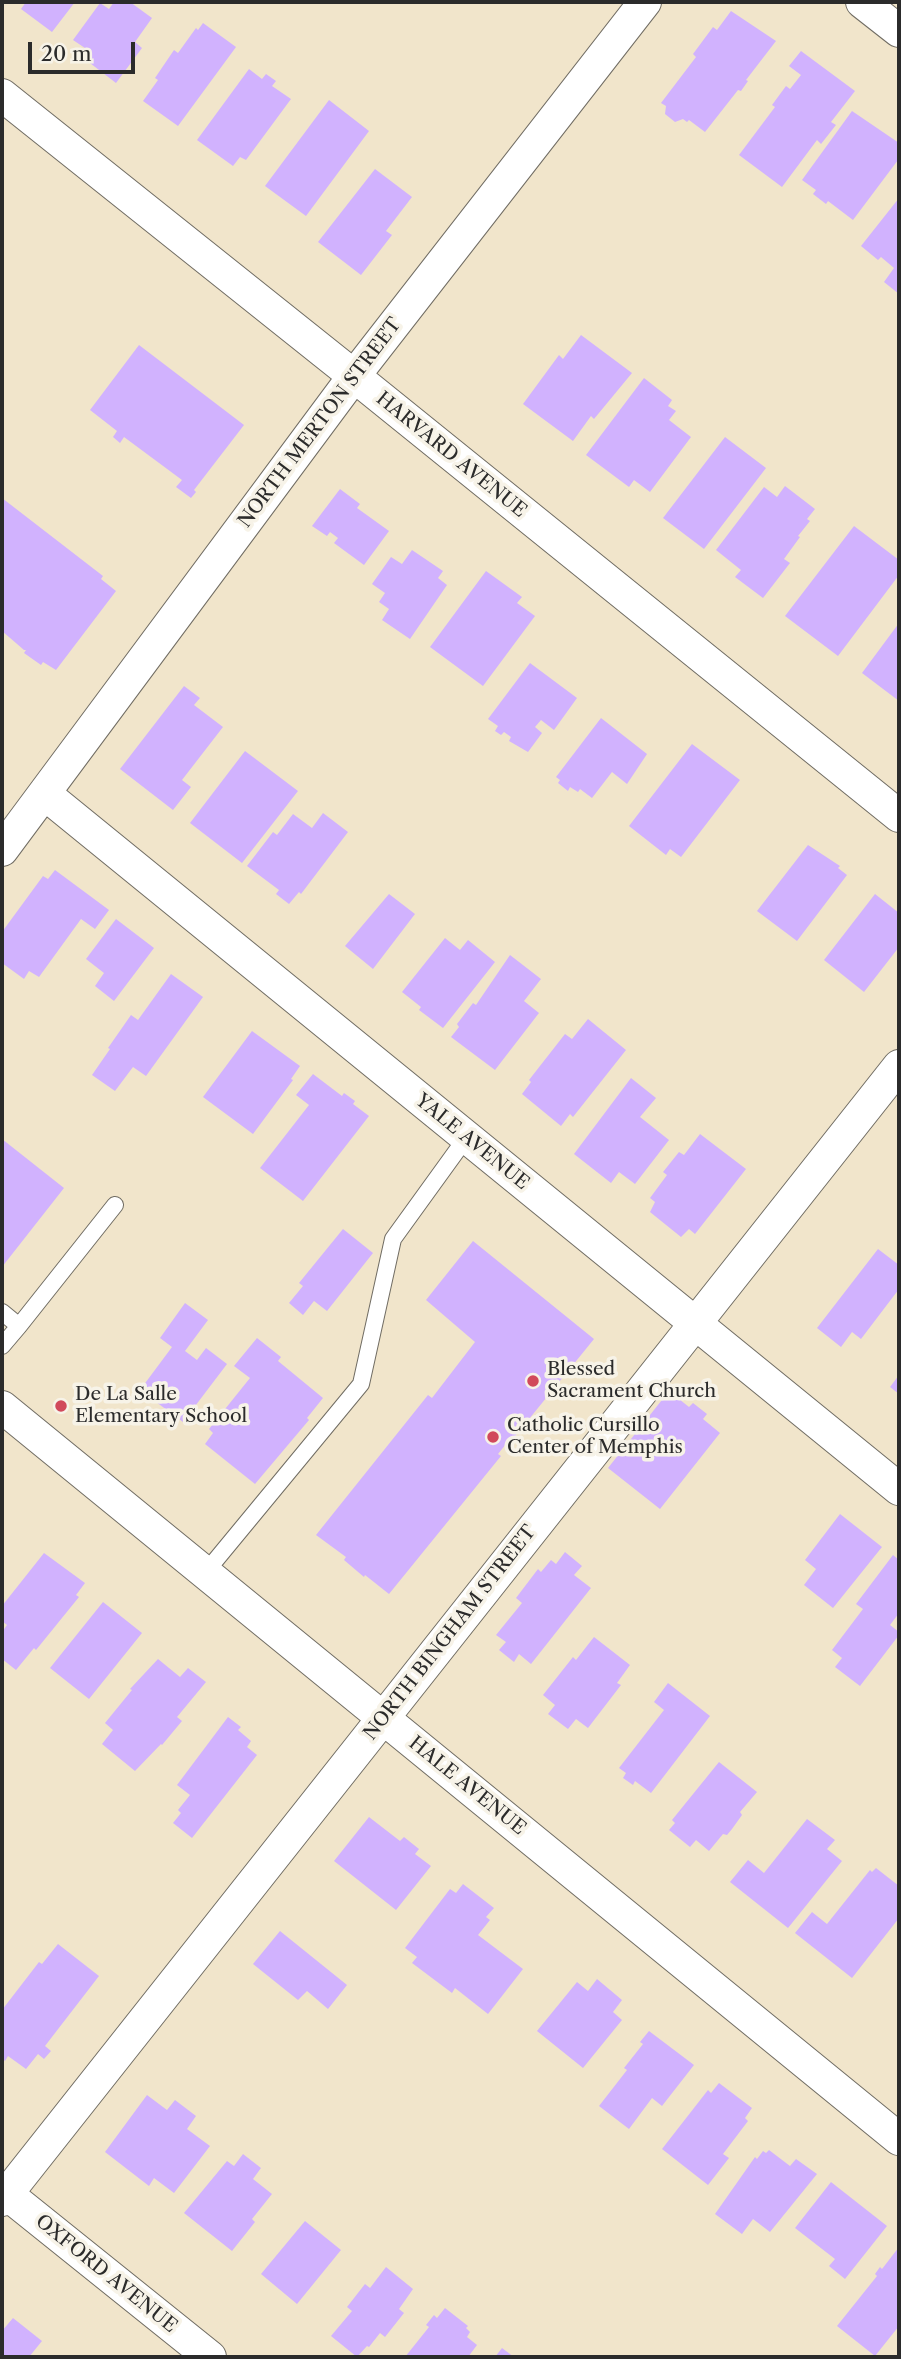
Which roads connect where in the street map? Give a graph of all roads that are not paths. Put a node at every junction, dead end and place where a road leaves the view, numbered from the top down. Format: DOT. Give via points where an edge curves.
graph roads {
  1 [pos="645,2"];
  2 [pos="862,2"];
  3 [pos="899,31"];
  4 [pos="2,95"];
  5 [pos="354,376"];
  6 [pos="45,794"];
  7 [pos="899,816"];
  8 [pos="2,850"];
  9 [pos="899,1066"];
  10 [pos="466,1138"];
  11 [pos="115,1205"];
  12 [pos="2,1311"];
  13 [pos="695,1324"];
  14 [pos="19,1326"];
  15 [pos="2,1346"];
  16 [pos="2,1407"];
  17 [pos="899,1489"];
  18 [pos="205,1573"];
  19 [pos="383,1718"];
  20 [pos="899,2139"];
  21 [pos="3,2195"];
  22 [pos="210,2357"];
  1 -- 5 [label="street, NORTH MERTON STREET"];
  2 -- 3 [label="street"];
  4 -- 5 [label="street, HARVARD AVENUE"];
  5 -- 6 [label="street, NORTH MERTON STREET"];
  5 -- 7 [label="street, HARVARD AVENUE"];
  6 -- 8 [label="street, NORTH MERTON STREET"];
  6 -- 10 [label="street, YALE AVENUE"];
  9 -- 13 [label="street, NORTH BINGHAM STREET"];
  10 -- 13 [label="street, YALE AVENUE"];
  10 -- 18 [label="lane" via="393,1239 361,1384"];
  11 -- 14 [label="lane"];
  12 -- 14 [label="lane"];
  13 -- 17 [label="street, YALE AVENUE"];
  13 -- 19 [label="street, NORTH BINGHAM STREET"];
  14 -- 15 [label="lane"];
  16 -- 18 [label="street, HALE AVENUE"];
  18 -- 19 [label="street, HALE AVENUE"];
  19 -- 20 [label="street, HALE AVENUE"];
  19 -- 21 [label="street, NORTH BINGHAM STREET"];
  21 -- 22 [label="street, OXFORD AVENUE"];
}
